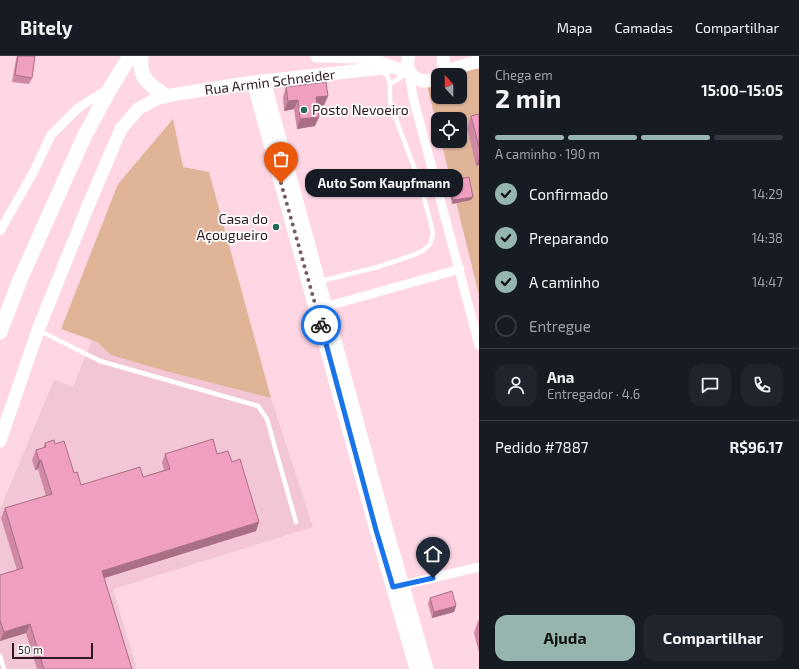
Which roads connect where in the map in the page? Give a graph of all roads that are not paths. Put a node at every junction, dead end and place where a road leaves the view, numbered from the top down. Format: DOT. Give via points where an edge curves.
graph roads {
  1 [pos="130,56"];
  2 [pos="141,56"];
  3 [pos="317,56"];
  4 [pos="408,56"];
  5 [pos="443,56"];
  6 [pos="479,61"];
  7 [pos="392,67"];
  8 [pos="442,68"];
  9 [pos="460,68"];
  10 [pos="375,70"];
  11 [pos="409,72"];
  12 [pos="431,80"];
  13 [pos="258,82"];
  14 [pos="390,84"];
  15 [pos="111,87"];
  16 [pos="165,96"];
  17 [pos="0,231"];
  18 [pos="460,269"];
  19 [pos="315,283"];
  20 [pos="322,308"];
  21 [pos="38,330"];
  22 [pos="0,332"];
  23 [pos="479,344"];
  24 [pos="0,441"];
  25 [pos="296,522"];
  26 [pos="479,567"];
  27 [pos="398,586"];
  28 [pos="0,656"];
  29 [pos="4,669"];
  30 [pos="416,669"];
  31 [pos="427,669"];
  1 -- 15 [label="highway"];
  2 -- 16 [label="highway" via="140,67 146,81"];
  3 -- 7 [label="main road" via="358,57"];
  4 -- 11 [label="main road"];
  5 -- 8 [label="main road"];
  6 -- 9 [label="main road"];
  7 -- 10 [label="main road, Rua Armin Schneider"];
  7 -- 11 [label="main road"];
  10 -- 13 [label="main road, Rua Armin Schneider"];
  10 -- 14 [label="lane" via="387,76"];
  11 -- 12 [label="main road" via="422,81"];
  11 -- 14 [label="lane"];
  11 -- 18 [label="street" via="413,98"];
  13 -- 16 [label="main road, Rua Armin Schneider"];
  13 -- 19 [label="main road"];
  14 -- 19 [label="lane" via="390,103 420,183 431,224 433,233 430,244 416,254 378,267"];
  15 -- 17 [label="street" via="78,108 51,135"];
  15 -- 22 [label="highway" via="84,137 19,282"];
  16 -- 21 [label="main road, Rua Armin Schneider" via="138,109 121,129"];
  18 -- 20 [label="street"];
  18 -- 23 [label="street"];
  19 -- 20 [label="main road"];
  20 -- 27 [label="main road"];
  21 -- 24 [label="main road, Rua Armin Schneider"];
  21 -- 25 [label="lane" via="100,360 258,406 267,419"];
  26 -- 27 [label="street"];
  27 -- 30 [label="main road"];
  27 -- 31 [label="main road"];
  28 -- 29 [label="lane"];
}
